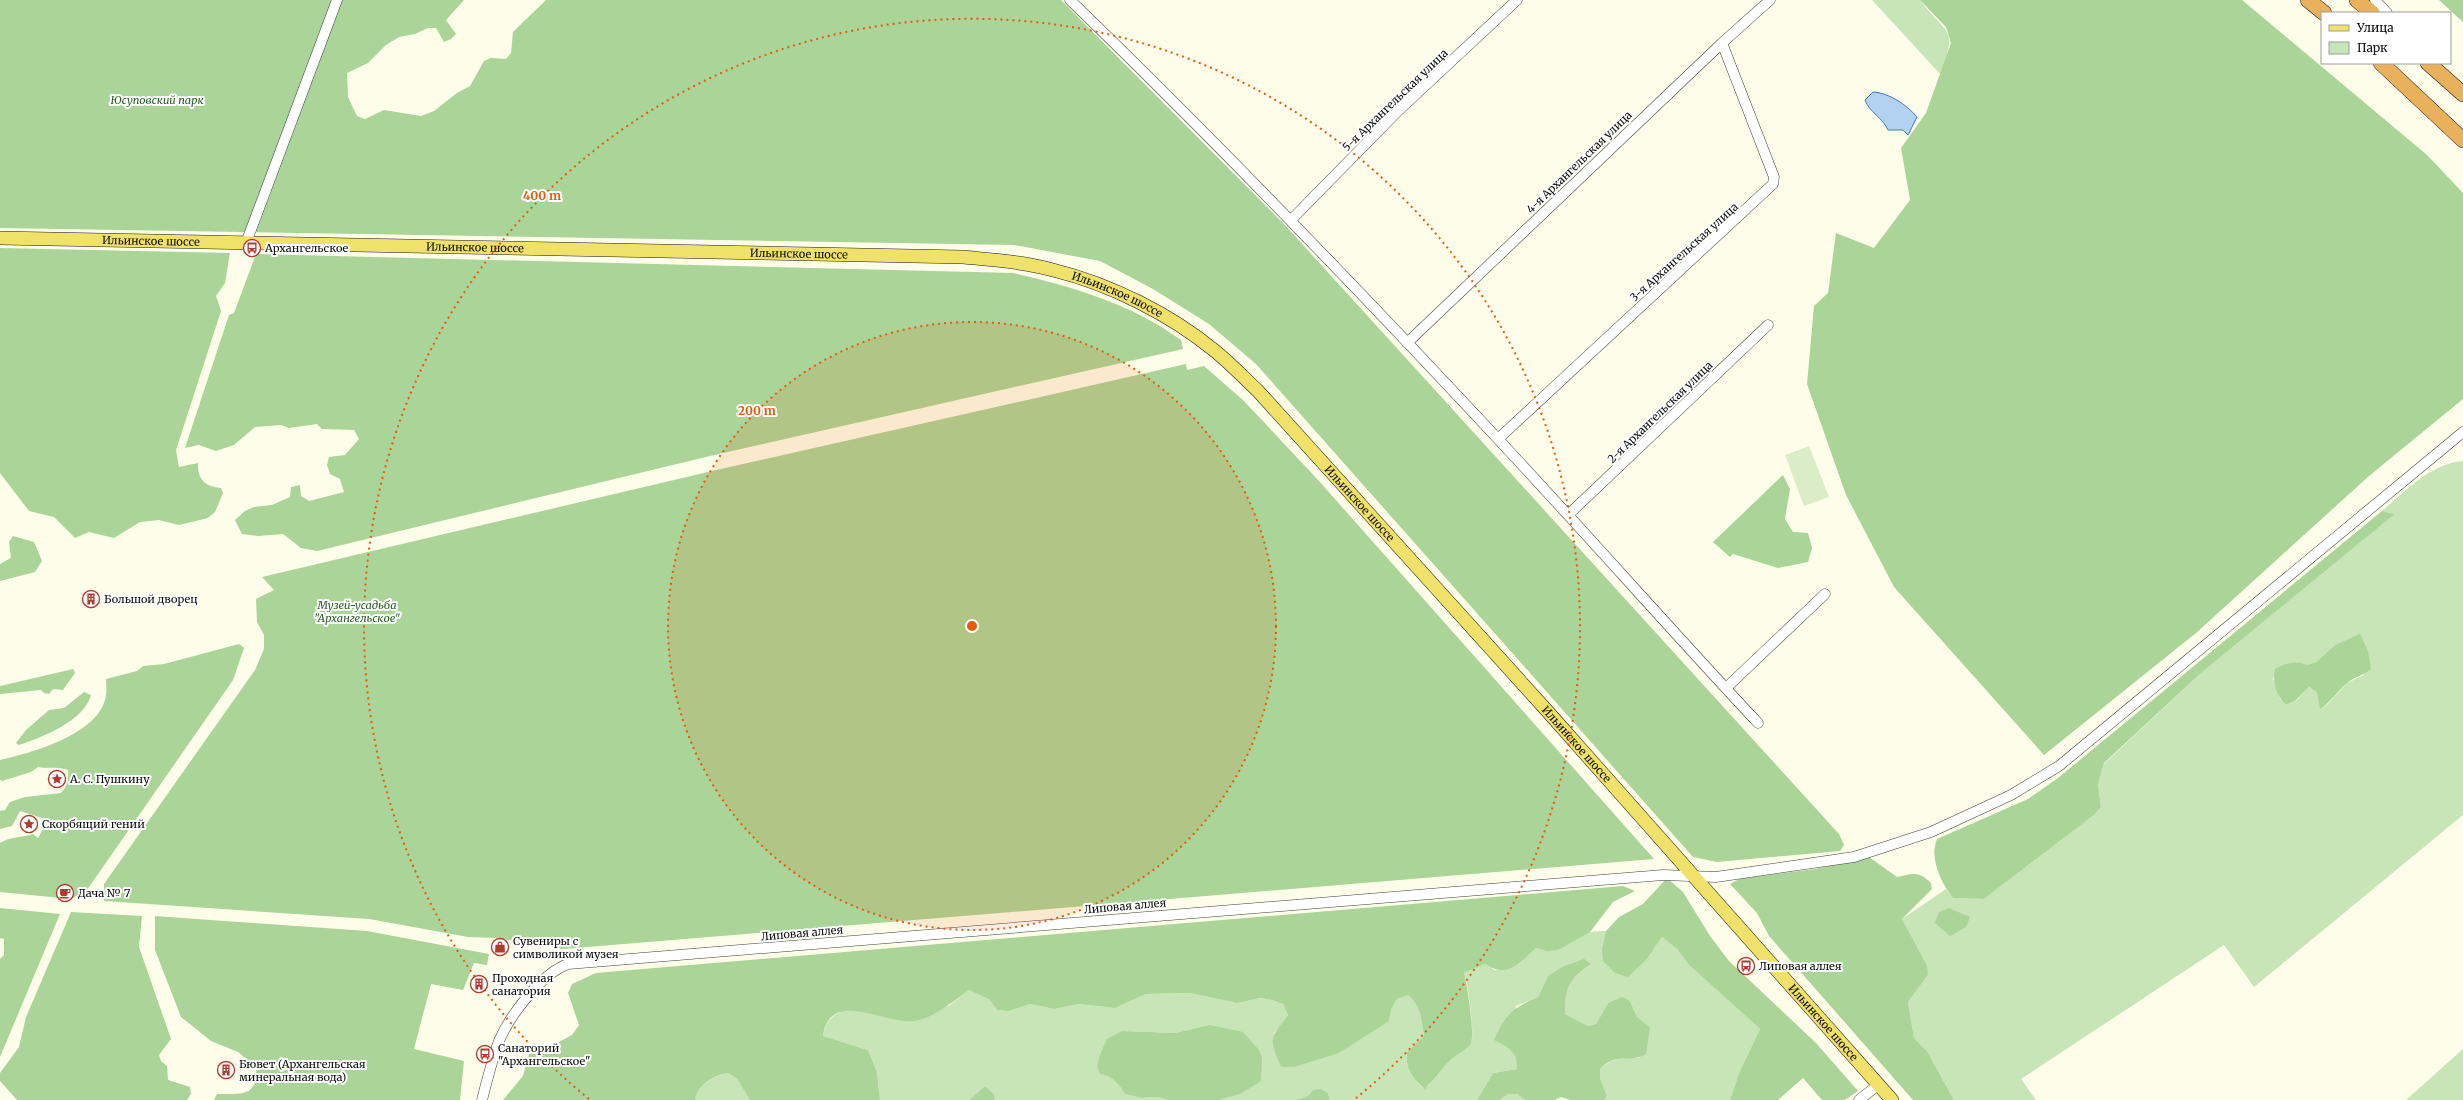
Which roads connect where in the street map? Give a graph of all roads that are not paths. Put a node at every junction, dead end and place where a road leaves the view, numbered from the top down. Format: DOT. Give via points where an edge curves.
graph roads {
  1 [pos="337,0"];
  2 [pos="1070,0"];
  3 [pos="1517,0"];
  4 [pos="1770,0"];
  5 [pos="2308,0"];
  6 [pos="2357,0"];
  7 [pos="2375,0"];
  8 [pos="2323,12"];
  9 [pos="2371,12"];
  10 [pos="2386,12"];
  11 [pos="1722,42"];
  12 [pos="2382,64"];
  13 [pos="2429,64"];
  14 [pos="2434,64"];
  15 [pos="2459,90"];
  16 [pos="2463,140"];
  17 [pos="1291,220"];
  18 [pos="0,238"];
  19 [pos="246,243"];
  20 [pos="1768,325"];
  21 [pos="1406,343"];
  22 [pos="2463,432"];
  23 [pos="1498,439"];
  24 [pos="1568,515"];
  25 [pos="1825,594"];
  26 [pos="1726,688"];
  27 [pos="1758,723"];
  28 [pos="1694,877"];
  29 [pos="1878,1085"];
  30 [pos="482,1100"];
  31 [pos="1859,1100"];
  32 [pos="1892,1100"];
  1 -- 19 [label="street"];
  2 -- 17 [label="street"];
  3 -- 17 [label="street, 5-я Архангельская улица" via="1399,110"];
  4 -- 11 [label="street, 4-я Архангельская улица"];
  5 -- 8 [label="highway"];
  6 -- 9 [label="highway"];
  7 -- 10 [label="street"];
  11 -- 21 [label="street, 4-я Архангельская улица"];
  11 -- 23 [label="street, 3-я Архангельская улица" via="1774,177 1773,184"];
  12 -- 16 [label="highway"];
  13 -- 15 [label="highway"];
  14 -- 15 [label="street"];
  17 -- 21 [label="street"];
  18 -- 19 [label="main road, Ильинское шоссе"];
  19 -- 28 [label="main road, Ильинское шоссе" via="963,258 1014,262 1054,270 1123,295 1173,322 1215,351 1258,391"];
  20 -- 24 [label="street, 2-я Архангельская улица"];
  21 -- 23 [label="street"];
  22 -- 28 [label="street, Липовая аллея" via="2059,766 2030,785 1930,832 1854,857 1716,877"];
  23 -- 24 [label="street"];
  24 -- 26 [label="street"];
  25 -- 26 [label="street"];
  26 -- 27 [label="street"];
  28 -- 29 [label="main road, Ильинское шоссе"];
  28 -- 30 [label="street, Липовая аллея" via="1663,875 568,964 559,967 534,989 500,1039"];
  29 -- 31 [label="street"];
  29 -- 32 [label="main road, Ильинское шоссе"];
}
